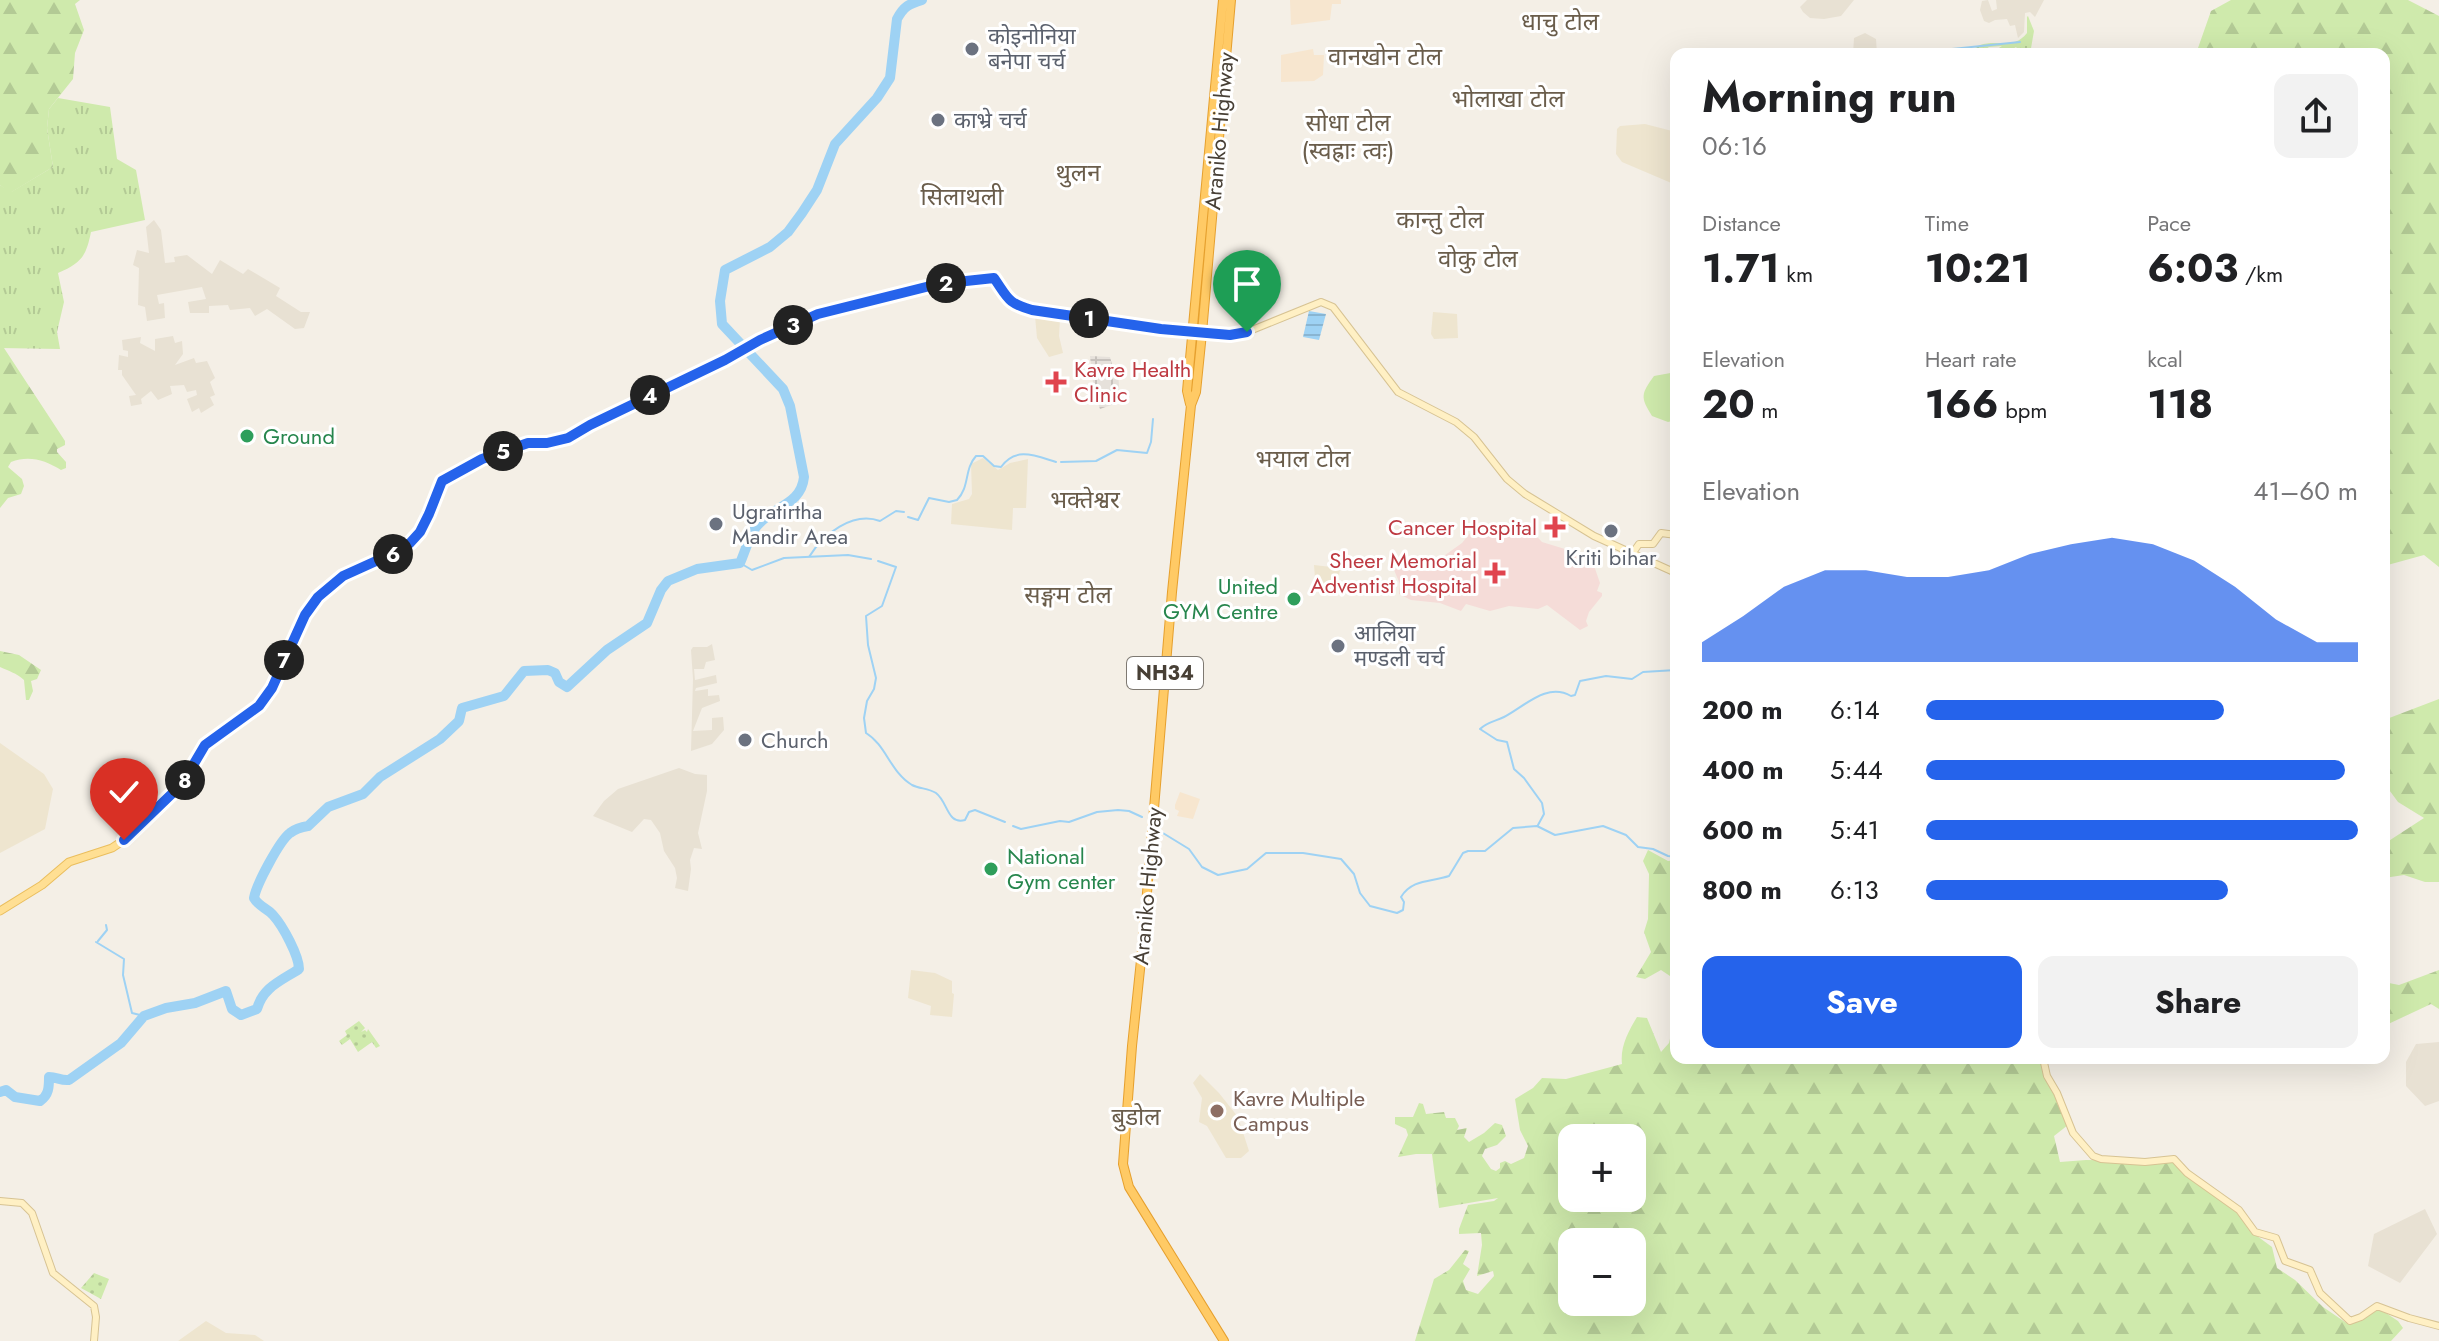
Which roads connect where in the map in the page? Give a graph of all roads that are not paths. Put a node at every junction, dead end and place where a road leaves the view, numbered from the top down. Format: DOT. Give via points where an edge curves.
graph roads {
  1 [pos="1223,0"];
  2 [pos="1231,0"];
  3 [pos="1198,333"];
  4 [pos="1670,534"];
  5 [pos="1632,554"];
  6 [pos="1670,570"];
  7 [pos="0,911"];
  8 [pos="2044,1064"];
  9 [pos="0,1201"];
  10 [pos="2439,1326"];
  11 [pos="94,1341"];
  12 [pos="1224,1341"];
  1 -- 3 [label="highway, Araniko Highway / NH34"];
  2 -- 3 [label="highway, Araniko Highway / NH34"];
  3 -- 5 [label="main road" via="1247,332 1321,302 1333,307 1398,392 1456,422 1525,494"];
  3 -- 7 [label="main road" via="1032,310 1007,299 994,278 938,284 830,310 568,438 528,443 472,463 442,481 410,543 343,576 318,597 259,706 205,745 182,784 124,840 69,862"];
  3 -- 12 [label="highway, Araniko Highway / NH34" via="1187,391 1191,405 1123,1164 1129,1187"];
  4 -- 5 [label="main road" via="1661,533 1653,544 1639,544"];
  5 -- 6 [label="main road"];
  8 -- 10 [label="main road" via="2073,1133 2093,1156 2145,1162 2174,1159 2239,1210 2255,1232 2276,1238 2285,1261 2310,1270 2320,1293 2350,1321 2377,1306"];
  9 -- 11 [label="main road" via="22,1203 32,1213 53,1273 94,1306"];
}
